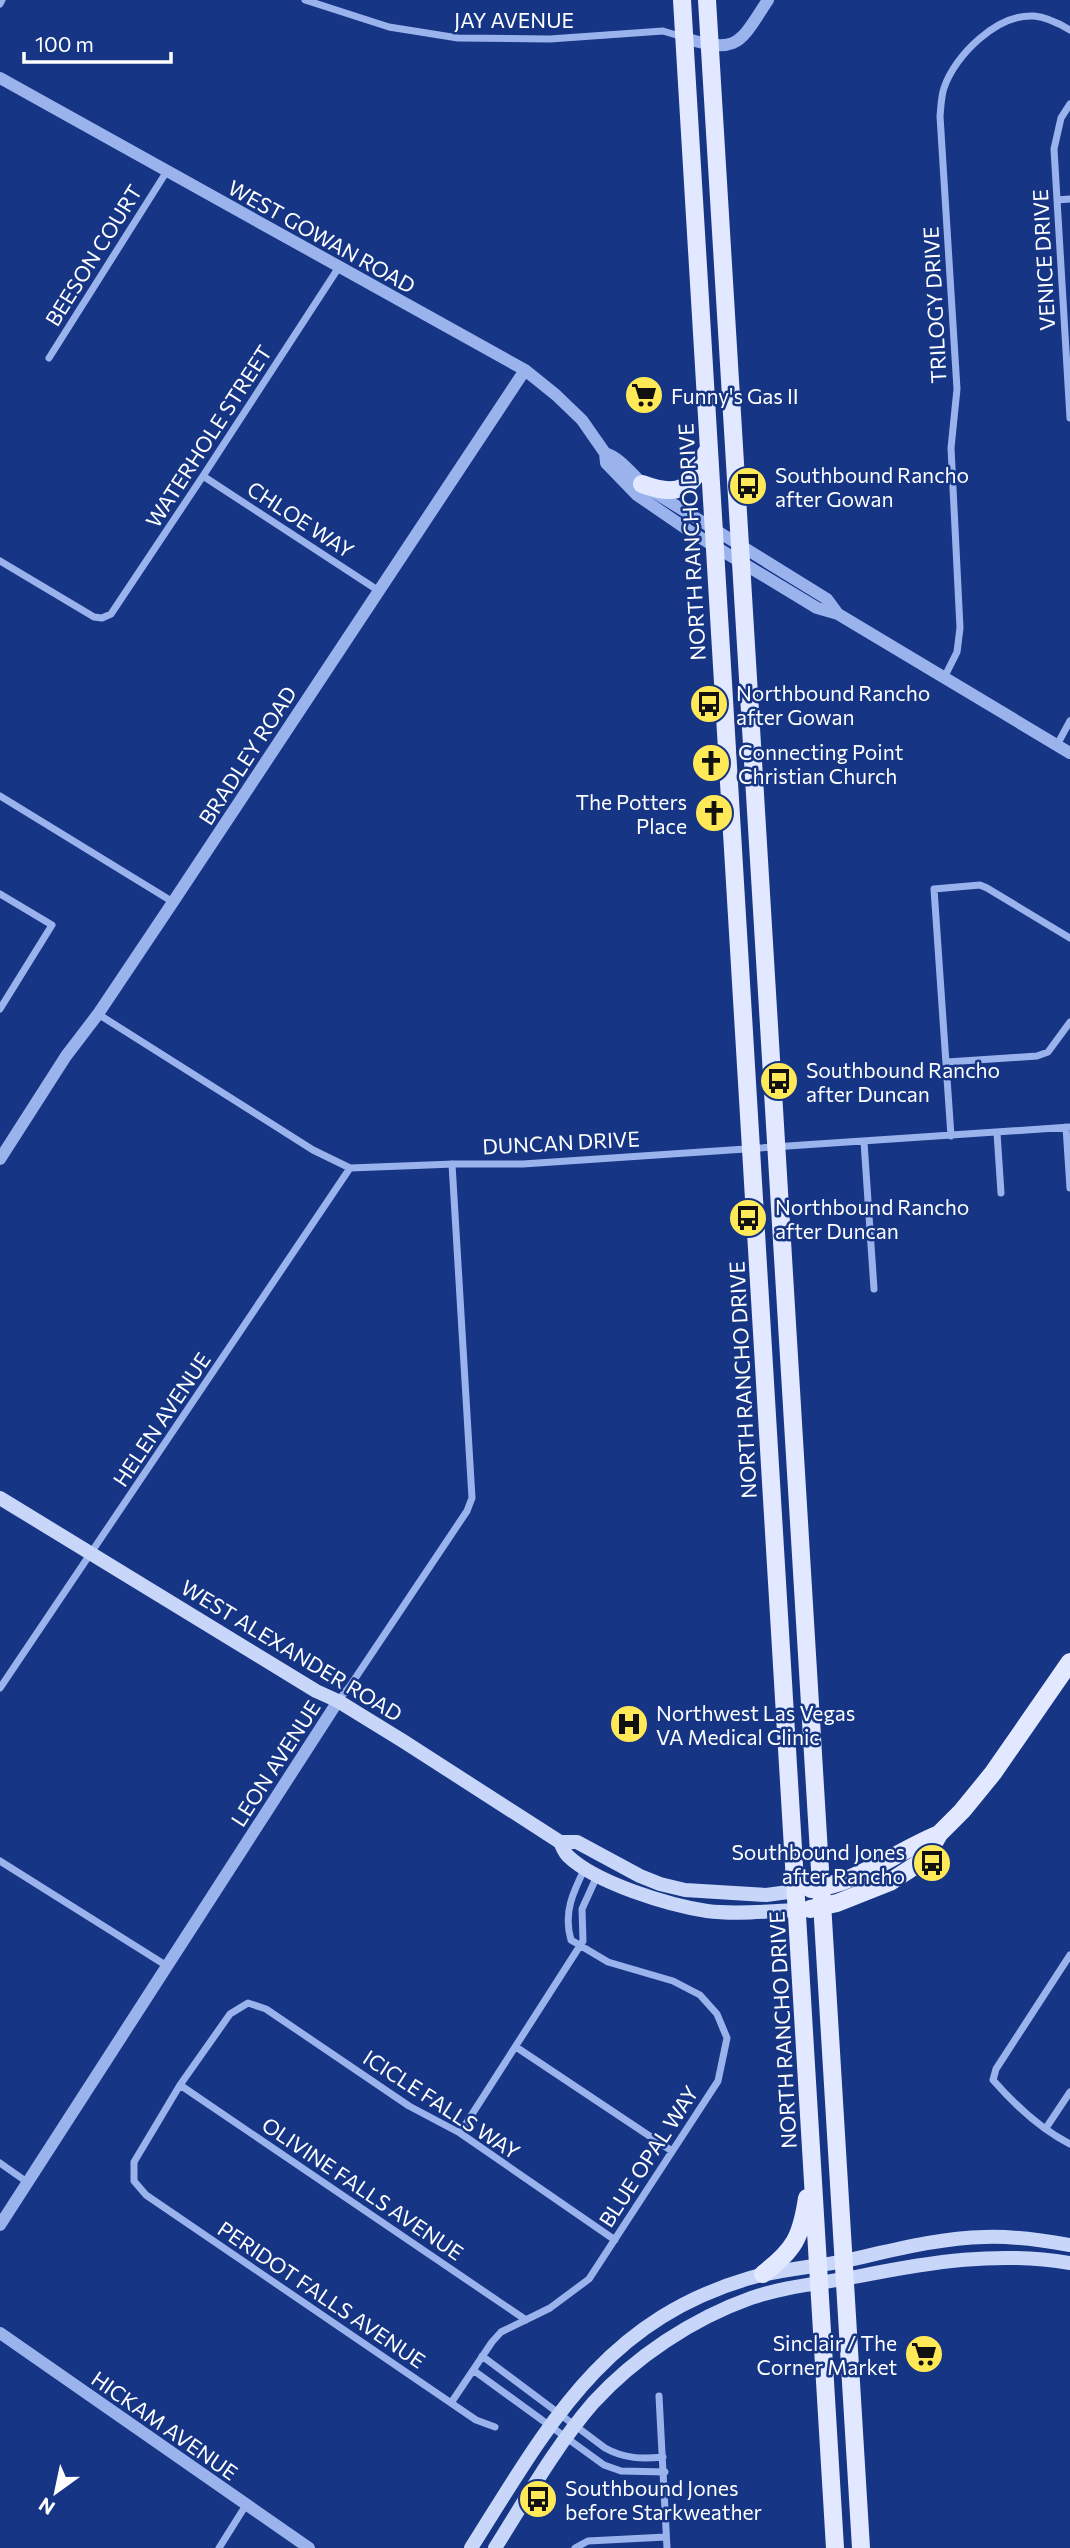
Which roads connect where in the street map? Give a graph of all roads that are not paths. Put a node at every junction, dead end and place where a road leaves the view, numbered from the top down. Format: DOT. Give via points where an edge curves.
graph roads {
  1 [pos="305,0"];
  2 [pos="681,0"];
  3 [pos="707,0"];
  4 [pos="768,0"];
  5 [pos="1070,30"];
  6 [pos="684,38"];
  7 [pos="709,45"];
  8 [pos="0,78"];
  9 [pos="1070,104"];
  10 [pos="167,170"];
  11 [pos="1070,199"];
  12 [pos="1057,200"];
  13 [pos="339,267"];
  14 [pos="1067,313"];
  15 [pos="49,358"];
  16 [pos="525,370"];
  17 [pos="1070,418"];
  18 [pos="709,446"];
  19 [pos="605,453"];
  20 [pos="203,477"];
  21 [pos="642,484"];
  22 [pos="716,538"];
  23 [pos="740,553"];
  24 [pos="0,561"];
  25 [pos="379,591"];
  26 [pos="944,678"];
  27 [pos="1070,721"];
  28 [pos="1057,744"];
  29 [pos="1070,752"];
  30 [pos="0,796"];
  31 [pos="732,828"];
  32 [pos="758,837"];
  33 [pos="733,864"];
  34 [pos="0,894"];
  35 [pos="173,902"];
  36 [pos="763,923"];
  37 [pos="1070,938"];
  38 [pos="0,1009"];
  39 [pos="97,1014"];
  40 [pos="1070,1022"];
  41 [pos="947,1062"];
  42 [pos="1068,1127"];
  43 [pos="997,1133"];
  44 [pos="951,1136"];
  45 [pos="864,1142"];
  46 [pos="776,1146"];
  47 [pos="751,1147"];
  48 [pos="0,1159"];
  49 [pos="452,1164"];
  50 [pos="350,1168"];
  51 [pos="1070,1188"];
  52 [pos="1001,1194"];
  53 [pos="874,1289"];
  54 [pos="0,1498"];
  55 [pos="91,1555"];
  56 [pos="1070,1662"];
  57 [pos="2,1682"];
  58 [pos="1065,1682"];
  59 [pos="338,1701"];
  60 [pos="939,1834"];
  61 [pos="560,1842"];
  62 [pos="0,1861"];
  63 [pos="592,1871"];
  64 [pos="820,1888"];
  65 [pos="796,1891"];
  66 [pos="821,1908"];
  67 [pos="798,1910"];
  68 [pos="581,1944"];
  69 [pos="1070,1955"];
  70 [pos="167,1966"];
  71 [pos="516,2047"];
  72 [pos="180,2085"];
  73 [pos="1070,2092"];
  74 [pos="1046,2128"];
  75 [pos="460,2133"];
  76 [pos="1070,2144"];
  77 [pos="672,2151"];
  78 [pos="0,2163"];
  79 [pos="812,2164"];
  80 [pos="27,2182"];
  81 [pos="0,2225"];
  82 [pos="615,2240"];
  83 [pos="1037,2240"];
  84 [pos="1070,2245"];
  85 [pos="969,2258"];
  86 [pos="1070,2263"];
  87 [pos="844,2270"];
  88 [pos="763,2274"];
  89 [pos="819,2275"];
  90 [pos="526,2320"];
  91 [pos="0,2333"];
  92 [pos="482,2356"];
  93 [pos="473,2370"];
  94 [pos="659,2396"];
  95 [pos="451,2403"];
  96 [pos="559,2411"];
  97 [pos="576,2424"];
  98 [pos="550,2425"];
  99 [pos="495,2427"];
  100 [pos="566,2438"];
  101 [pos="663,2457"];
  102 [pos="665,2472"];
  103 [pos="246,2505"];
  104 [pos="666,2537"];
  105 [pos="577,2546"];
  106 [pos="219,2548"];
  107 [pos="309,2548"];
  108 [pos="471,2548"];
  109 [pos="495,2548"];
  110 [pos="667,2548"];
  111 [pos="835,2548"];
  112 [pos="861,2548"];
  1 -- 6 [label="street, JAY AVENUE" via="389,27 458,38 550,39 663,31"];
  2 -- 6 [label="main road, NORTH RANCHO DRIVE"];
  3 -- 7 [label="main road"];
  4 -- 7 [label="street" via="744,36 730,46"];
  5 -- 26 [label="street, TRILOGY DRIVE" via="1032,16 1005,23 984,33 943,89 940,116 957,389 950,448 960,628 957,652"];
  6 -- 7 [label="street"];
  6 -- 18 [label="main road, NORTH RANCHO DRIVE"];
  7 -- 23 [label="main road"];
  8 -- 10 [label="street, WEST GOWAN ROAD"];
  9 -- 12 [label="street, VENICE DRIVE" via="1061,118 1054,149"];
  10 -- 13 [label="street, WEST GOWAN ROAD"];
  10 -- 15 [label="street, BEESON COURT"];
  11 -- 12 [label="street"];
  12 -- 14 [label="street, VENICE DRIVE"];
  13 -- 16 [label="street, WEST GOWAN ROAD"];
  13 -- 20 [label="street, WATERHOLE STREET"];
  14 -- 17 [label="street, VENICE DRIVE"];
  16 -- 19 [label="street, WEST GOWAN ROAD" via="582,420"];
  16 -- 25 [label="street, BRADLEY ROAD"];
  18 -- 21 [label="main road" via="700,470 685,486 669,492"];
  18 -- 22 [label="main road, NORTH RANCHO DRIVE"];
  19 -- 21 [label="street, WEST GOWAN ROAD" via="616,457"];
  19 -- 22 [label="street, WEST GOWAN ROAD" via="606,463 636,495"];
  20 -- 24 [label="street, WATERHOLE STREET" via="117,607 102,618"];
  20 -- 25 [label="street, CHLOE WAY"];
  21 -- 22 [label="street, WEST GOWAN ROAD"];
  22 -- 23 [label="street, WEST GOWAN ROAD"];
  22 -- 31 [label="main road, NORTH RANCHO DRIVE"];
  23 -- 26 [label="street, WEST GOWAN ROAD" via="827,599 838,614"];
  23 -- 32 [label="main road"];
  25 -- 35 [label="street, BRADLEY ROAD"];
  26 -- 28 [label="street, WEST GOWAN ROAD"];
  27 -- 28 [label="street"];
  28 -- 29 [label="street, WEST GOWAN ROAD"];
  30 -- 35 [label="street"];
  31 -- 32 [label="main road"];
  31 -- 33 [label="main road, NORTH RANCHO DRIVE"];
  32 -- 36 [label="main road"];
  33 -- 36 [label="main road" via="745,874 749,899"];
  33 -- 47 [label="main road, NORTH RANCHO DRIVE"];
  34 -- 38 [label="street" via="52,925"];
  35 -- 39 [label="street, BRADLEY ROAD"];
  36 -- 46 [label="main road"];
  37 -- 41 [label="street" via="987,887 934,889"];
  39 -- 48 [label="street, BRADLEY ROAD"];
  39 -- 50 [label="street, DUNCAN DRIVE" via="313,1150"];
  40 -- 41 [label="street" via="1048,1052 1037,1056"];
  41 -- 44 [label="street"];
  42 -- 43 [label="street, DUNCAN DRIVE"];
  42 -- 51 [label="street"];
  43 -- 44 [label="street, DUNCAN DRIVE"];
  43 -- 52 [label="street"];
  44 -- 45 [label="street, DUNCAN DRIVE"];
  45 -- 46 [label="street, DUNCAN DRIVE"];
  45 -- 53 [label="street"];
  46 -- 47 [label="street, DUNCAN DRIVE"];
  46 -- 64 [label="main road"];
  47 -- 49 [label="street, DUNCAN DRIVE" via="523,1164"];
  47 -- 65 [label="main road, NORTH RANCHO DRIVE"];
  49 -- 50 [label="street, DUNCAN DRIVE"];
  49 -- 59 [label="street, LEON AVENUE" via="472,1498"];
  50 -- 55 [label="street, HELEN AVENUE"];
  54 -- 55 [label="main road, WEST ALEXANDER ROAD"];
  55 -- 57 [label="street, HELEN AVENUE"];
  55 -- 59 [label="main road, WEST ALEXANDER ROAD"];
  56 -- 58 [label="main road"];
  58 -- 60 [label="main road"];
  59 -- 61 [label="main road, WEST ALEXANDER ROAD"];
  59 -- 70 [label="street, LEON AVENUE"];
  60 -- 64 [label="main road" via="858,1875"];
  60 -- 66 [label="main road" via="924,1860 890,1882"];
  61 -- 63 [label="main road, WEST ALEXANDER ROAD" via="566,1854"];
  61 -- 65 [label="main road, WEST ALEXANDER ROAD" via="577,1842 640,1876 685,1890 766,1895"];
  62 -- 70 [label="street"];
  63 -- 67 [label="main road, WEST ALEXANDER ROAD" via="628,1889 707,1911"];
  63 -- 68 [label="street" via="582,1909"];
  63 -- 68 [label="street" via="571,1897 567,1915 571,1940"];
  64 -- 65 [label="main road"];
  64 -- 66 [label="main road"];
  65 -- 67 [label="main road, NORTH RANCHO DRIVE"];
  66 -- 67 [label="main road"];
  66 -- 87 [label="main road"];
  67 -- 79 [label="main road, NORTH RANCHO DRIVE"];
  68 -- 71 [label="street"];
  68 -- 77 [label="street, BLUE OPAL WAY" via="608,1962 687,1987 717,2014 727,2038 718,2081"];
  69 -- 74 [label="street" via="993,2080"];
  70 -- 80 [label="street, LEON AVENUE"];
  71 -- 75 [label="street"];
  71 -- 77 [label="street"];
  72 -- 75 [label="street, ICICLE FALLS WAY" via="230,2014 248,2003 267,2009 408,2106"];
  72 -- 90 [label="street, OLIVINE FALLS AVENUE"];
  72 -- 95 [label="street, PERIDOT FALLS AVENUE" via="134,2162 134,2182 146,2195"];
  73 -- 74 [label="street"];
  74 -- 76 [label="street"];
  75 -- 82 [label="street, ICICLE FALLS WAY"];
  77 -- 82 [label="street, BLUE OPAL WAY"];
  78 -- 80 [label="street"];
  79 -- 88 [label="main road" via="796,2242"];
  79 -- 89 [label="main road, NORTH RANCHO DRIVE"];
  80 -- 81 [label="street, LEON AVENUE"];
  82 -- 90 [label="street, BLUE OPAL WAY" via="589,2280"];
  83 -- 84 [label="main road"];
  83 -- 85 [label="main road" via="1022,2249 977,2250"];
  83 -- 87 [label="main road" via="963,2239 909,2247"];
  85 -- 86 [label="main road"];
  85 -- 87 [label="main road"];
  87 -- 89 [label="main road"];
  87 -- 112 [label="main road"];
  88 -- 89 [label="main road"];
  88 -- 96 [label="main road" via="704,2295 653,2323 608,2358"];
  89 -- 97 [label="main road" via="725,2308 674,2336 609,2387"];
  89 -- 111 [label="main road, NORTH RANCHO DRIVE"];
  90 -- 92 [label="street, BLUE OPAL WAY" via="501,2332"];
  91 -- 103 [label="street, HICKAM AVENUE"];
  92 -- 93 [label="street, BLUE OPAL WAY"];
  92 -- 96 [label="street"];
  93 -- 95 [label="street, BLUE OPAL WAY"];
  93 -- 98 [label="street"];
  94 -- 101 [label="street"];
  95 -- 99 [label="street, PERIDOT FALLS AVENUE"];
  96 -- 97 [label="street"];
  96 -- 98 [label="main road"];
  97 -- 100 [label="main road"];
  97 -- 101 [label="street" via="616,2454"];
  98 -- 100 [label="street"];
  98 -- 108 [label="main road"];
  100 -- 102 [label="street" via="612,2469"];
  100 -- 109 [label="main road"];
  101 -- 102 [label="street"];
  102 -- 104 [label="street"];
  103 -- 106 [label="street"];
  103 -- 107 [label="street, HICKAM AVENUE"];
  104 -- 105 [label="street" via="602,2539"];
  104 -- 110 [label="street"];
}
